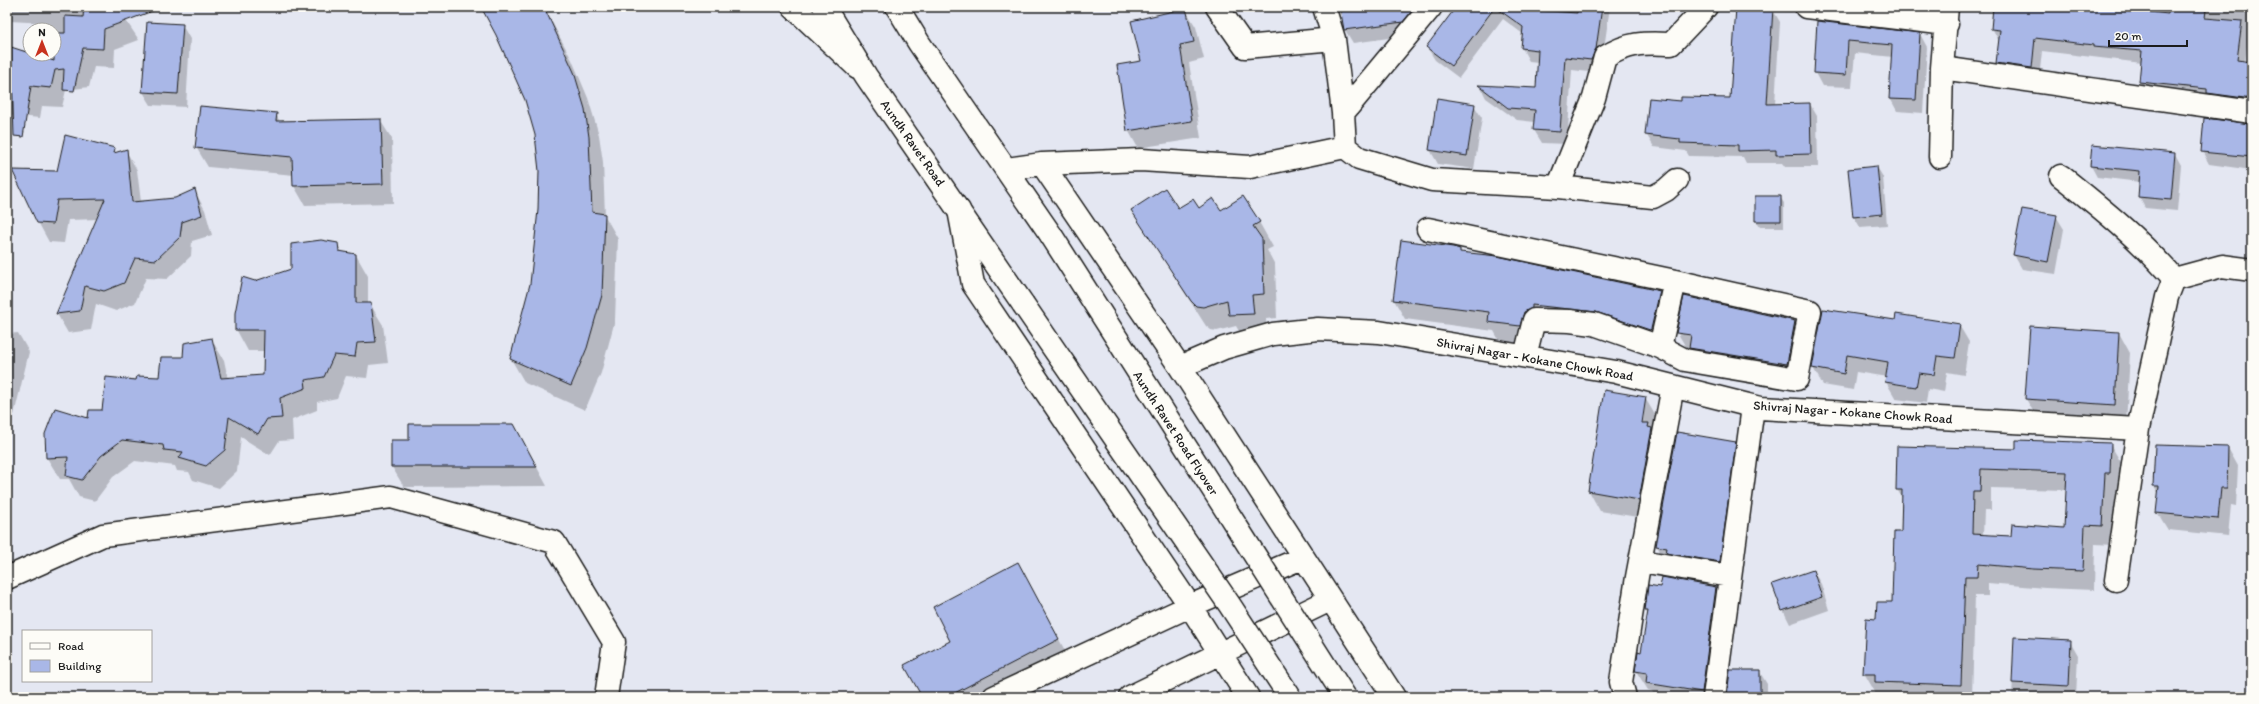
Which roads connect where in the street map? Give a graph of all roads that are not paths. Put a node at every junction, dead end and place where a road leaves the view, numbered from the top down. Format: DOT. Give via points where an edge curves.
graph roads {
  1 [pos="793,7"];
  2 [pos="824,7"];
  3 [pos="897,7"];
  4 [pos="908,7"];
  5 [pos="1217,7"];
  6 [pos="1324,7"];
  7 [pos="1431,7"];
  8 [pos="1706,7"];
  9 [pos="1806,7"];
  10 [pos="1947,15"];
  11 [pos="1334,39"];
  12 [pos="919,43"];
  13 [pos="1942,68"];
  14 [pos="866,76"];
  15 [pos="2252,112"];
  16 [pos="1343,113"];
  17 [pos="1345,147"];
  18 [pos="1940,157"];
  19 [pos="1042,164"];
  20 [pos="1007,169"];
  21 [pos="2061,176"];
  22 [pos="1677,180"];
  23 [pos="1558,187"];
  24 [pos="959,210"];
  25 [pos="1428,229"];
  26 [pos="2252,270"];
  27 [pos="2174,279"];
  28 [pos="1675,281"];
  29 [pos="1660,347"];
  30 [pos="1525,356"];
  31 [pos="1180,368"];
  32 [pos="1673,386"];
  33 [pos="1753,407"];
  34 [pos="2138,429"];
  35 [pos="1302,558"];
  36 [pos="1641,561"];
  37 [pos="1729,576"];
  38 [pos="7,578"];
  39 [pos="2116,580"];
  40 [pos="1330,600"];
  41 [pos="1190,606"];
  42 [pos="1220,654"];
  43 [pos="606,697"];
  44 [pos="994,697"];
  45 [pos="1130,697"];
  46 [pos="1248,697"];
  47 [pos="1290,697"];
  48 [pos="1345,697"];
  49 [pos="1394,697"];
  50 [pos="1625,697"];
  51 [pos="1714,697"];
  1 -- 14 [label="street"];
  2 -- 14 [label="street"];
  3 -- 12 [label="street"];
  4 -- 12 [label="street"];
  5 -- 11 [label="street" via="1245,46"];
  6 -- 11 [label="street"];
  7 -- 16 [label="street"];
  8 -- 23 [label="street" via="1671,44 1622,47 1605,57 1594,98"];
  9 -- 10 [label="street"];
  10 -- 13 [label="street"];
  11 -- 16 [label="street"];
  12 -- 20 [label="street"];
  13 -- 15 [label="street"];
  13 -- 18 [label="street"];
  14 -- 24 [label="street, Aundh Ravet Road"];
  16 -- 17 [label="street"];
  17 -- 19 [label="street" via="1250,167 1141,160"];
  17 -- 23 [label="street" via="1359,158 1432,180"];
  19 -- 20 [label="street"];
  19 -- 31 [label="street"];
  20 -- 48 [label="street, Aundh Ravet Road Flyover, bridge"];
  21 -- 27 [label="street" via="2117,222"];
  22 -- 23 [label="street" via="1653,197"];
  24 -- 41 [label="street" via="973,284"];
  24 -- 47 [label="street, bridge"];
  25 -- 28 [label="street"];
  26 -- 27 [label="street" via="2222,266"];
  27 -- 34 [label="street" via="2167,297"];
  28 -- 29 [label="street"];
  28 -- 29 [label="street" via="1810,311 1797,379 1685,360"];
  29 -- 30 [label="street" via="1594,324 1534,320"];
  30 -- 31 [label="street, Shivraj Nagar - Kokane Chowk Road" via="1379,332 1318,329 1273,334 1224,348"];
  30 -- 32 [label="street, Shivraj Nagar - Kokane Chowk Road" via="1616,372"];
  31 -- 35 [label="street"];
  32 -- 33 [label="street, Shivraj Nagar - Kokane Chowk Road"];
  32 -- 36 [label="street"];
  33 -- 34 [label="street, Shivraj Nagar - Kokane Chowk Road"];
  33 -- 37 [label="street"];
  34 -- 39 [label="street"];
  35 -- 40 [label="street"];
  35 -- 41 [label="street"];
  36 -- 37 [label="street"];
  36 -- 50 [label="street" via="1621,682"];
  37 -- 51 [label="street"];
  38 -- 43 [label="street" via="103,535 391,497 554,542 614,642"];
  40 -- 42 [label="street"];
  40 -- 49 [label="street"];
  41 -- 42 [label="street"];
  41 -- 44 [label="street"];
  42 -- 45 [label="street"];
  42 -- 46 [label="street"];
}
